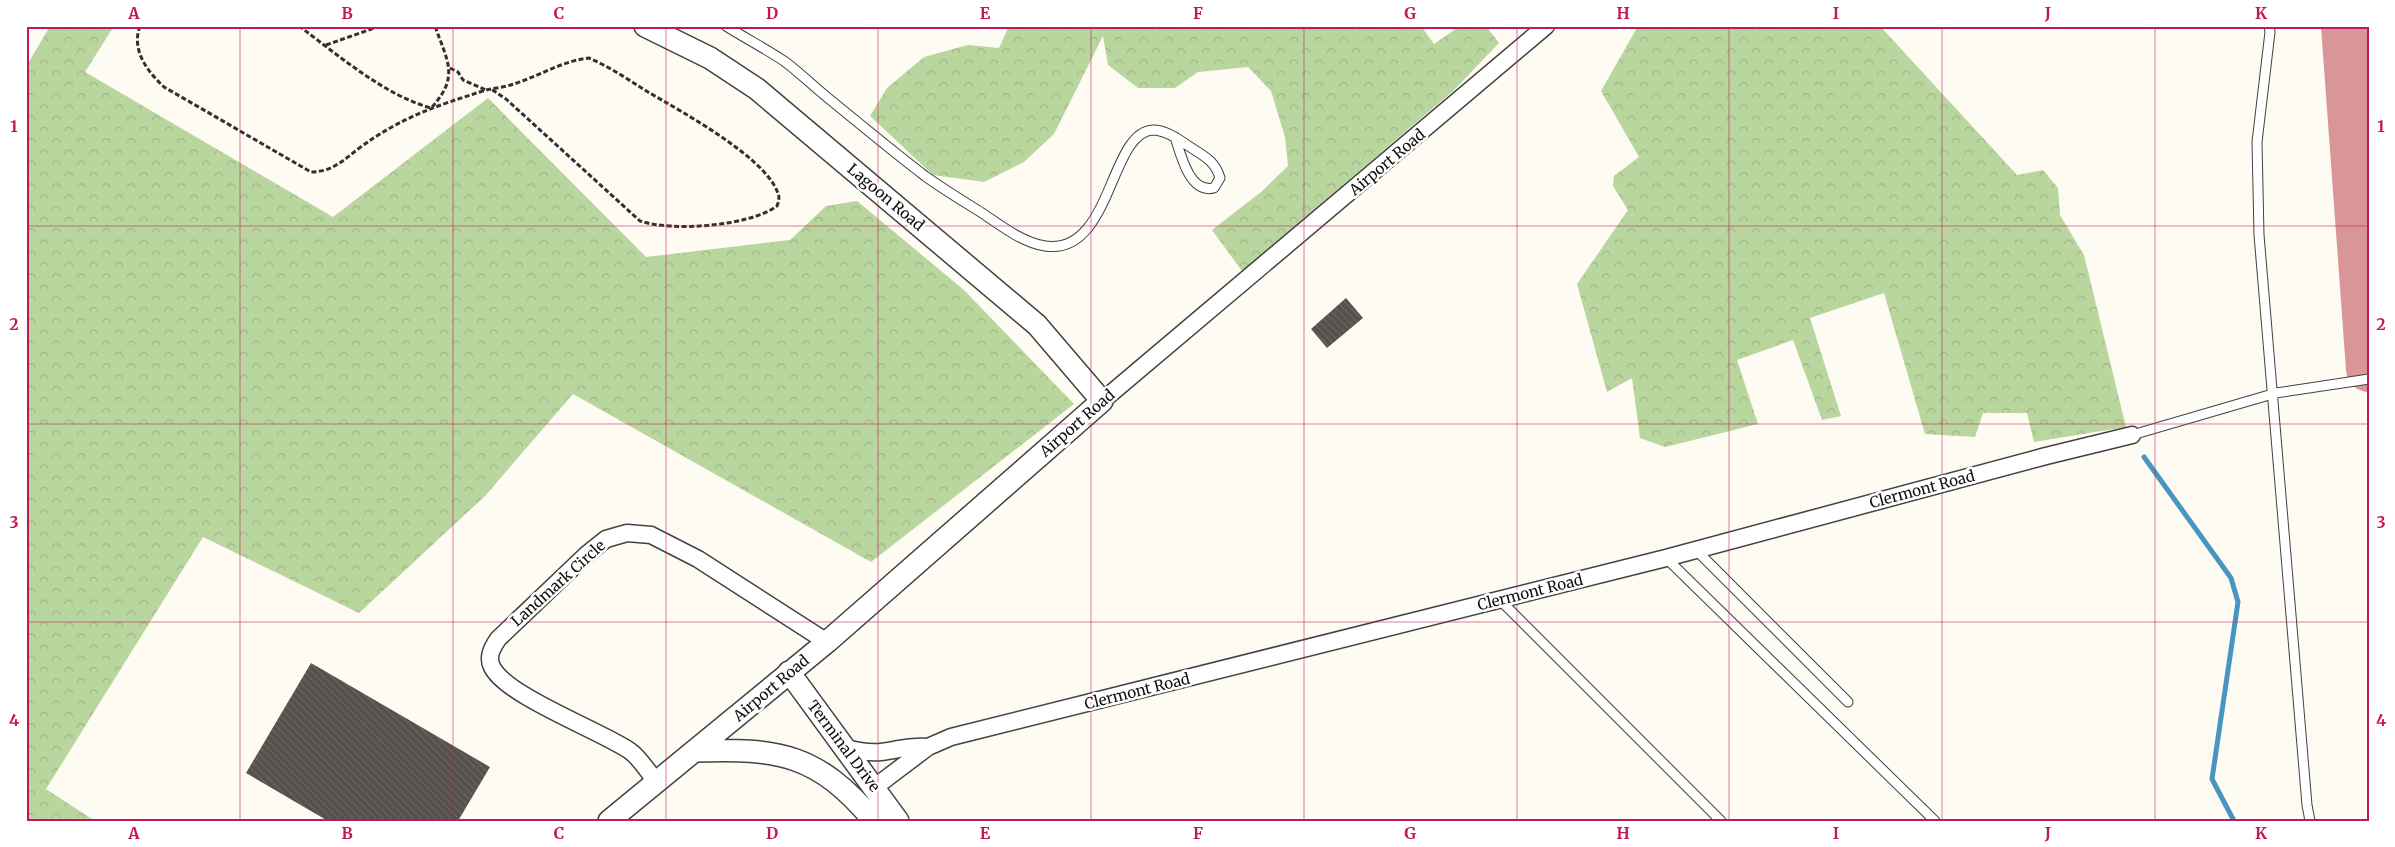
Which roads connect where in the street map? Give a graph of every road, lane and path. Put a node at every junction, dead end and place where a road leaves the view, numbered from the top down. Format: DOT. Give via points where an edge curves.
graph roads {
  1 [pos="140,26"];
  2 [pos="299,26"];
  3 [pos="380,26"];
  4 [pos="435,26"];
  5 [pos="644,26"];
  6 [pos="726,26"];
  7 [pos="1546,26"];
  8 [pos="2270,26"];
  9 [pos="326,46"];
  10 [pos="450,68"];
  11 [pos="488,89"];
  12 [pos="432,108"];
  13 [pos="1175,138"];
  14 [pos="2369,379"];
  15 [pos="2271,394"];
  16 [pos="1102,401"];
  17 [pos="2132,435"];
  18 [pos="1696,550"];
  19 [pos="1666,558"];
  20 [pos="1499,599"];
  21 [pos="827,642"];
  22 [pos="789,672"];
  23 [pos="1848,702"];
  24 [pos="928,747"];
  25 [pos="846,748"];
  26 [pos="695,751"];
  27 [pos="658,783"];
  28 [pos="874,787"];
  29 [pos="609,821"];
  30 [pos="874,821"];
  31 [pos="898,821"];
  32 [pos="1721,821"];
  33 [pos="1935,821"];
  34 [pos="2310,821"];
  1 -- 12 [label="path" via="136,36 140,57 164,87 311,172 323,172 335,166 386,129"];
  2 -- 9 [label="path"];
  3 -- 9 [label="path"];
  4 -- 10 [label="path"];
  5 -- 16 [label="street, Lagoon Road" via="710,58 757,89 1037,325"];
  6 -- 13 [label="lane" via="785,62 926,177 1001,225 1045,246 1063,246 1084,235 1136,138 1151,130"];
  7 -- 16 [label="street, Airport Road"];
  8 -- 15 [label="lane" via="2257,142 2259,235"];
  9 -- 12 [label="path" via="391,91"];
  10 -- 11 [label="path" via="463,80"];
  10 -- 12 [label="path" via="447,86"];
  11 -- 11 [label="path" via="506,99 640,221 664,227 712,224 760,216 777,206 777,190 747,156 709,128 589,58 577,59 513,84"];
  11 -- 12 [label="path"];
  13 -- 13 [label="lane" via="1217,167 1220,178 1214,188 1206,190 1197,186"];
  14 -- 15 [label="lane"];
  15 -- 17 [label="lane"];
  15 -- 34 [label="lane"];
  16 -- 21 [label="street, Airport Road"];
  17 -- 18 [label="street, Clermont Road"];
  18 -- 19 [label="street, Clermont Road"];
  18 -- 23 [label="lane"];
  19 -- 20 [label="street, Clermont Road"];
  19 -- 33 [label="lane"];
  20 -- 24 [label="street, Clermont Road" via="1324,646 951,737"];
  20 -- 32 [label="lane"];
  21 -- 22 [label="street, Airport Road"];
  21 -- 27 [label="street, Landmark Circle" via="698,559 651,536 627,532 606,539 586,555 498,639 492,648 492,667 498,676 516,689 566,719 631,751"];
  22 -- 25 [label="street, Terminal Drive"];
  22 -- 26 [label="street, Airport Road"];
  24 -- 25 [label="street, Clermont Road" via="909,745 881,752"];
  24 -- 28 [label="street, Clermont Road"];
  25 -- 28 [label="street, Terminal Drive"];
  26 -- 27 [label="street, Airport Road"];
  26 -- 30 [label="street" via="758,752 804,762 827,774 846,790"];
  27 -- 29 [label="street, Airport Road"];
  28 -- 31 [label="street, Terminal Drive"];
}
